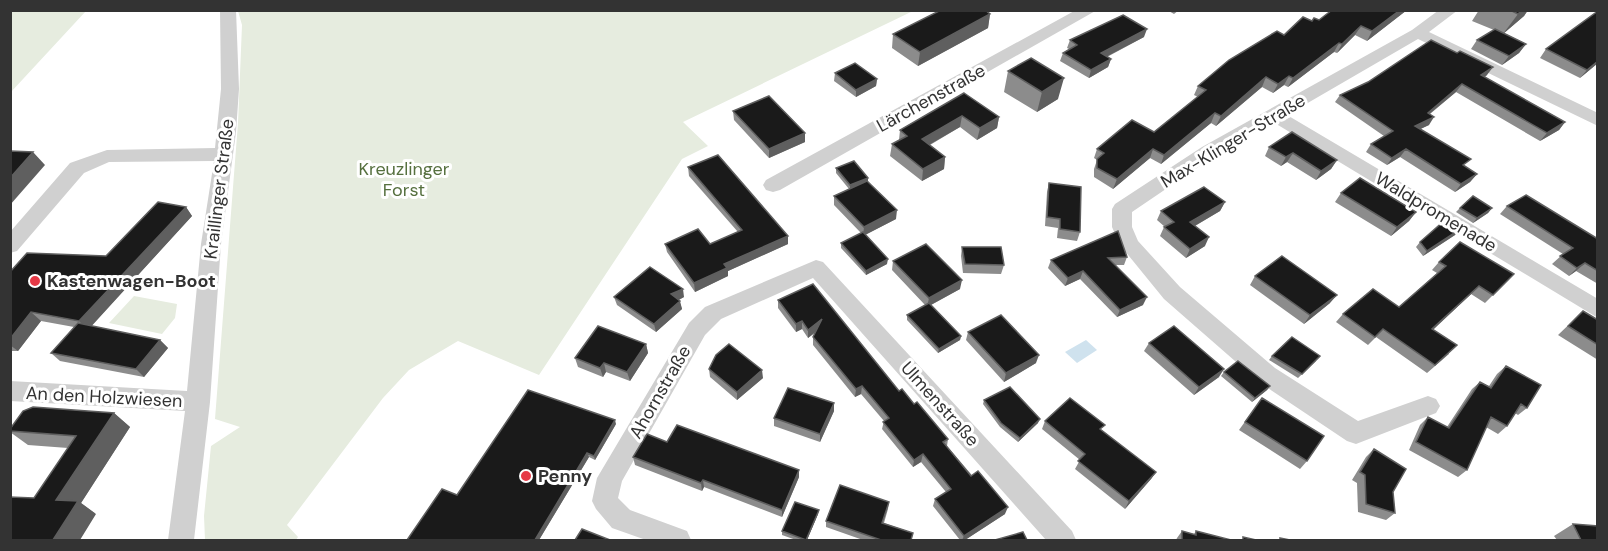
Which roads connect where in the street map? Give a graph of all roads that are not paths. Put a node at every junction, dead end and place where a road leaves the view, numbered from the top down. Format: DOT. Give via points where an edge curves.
graph roads {
  1 [pos="228,10"];
  2 [pos="1089,10"];
  3 [pos="1450,10"];
  4 [pos="1418,33"];
  5 [pos="1274,115"];
  6 [pos="1598,120"];
  7 [pos="225,154"];
  8 [pos="773,185"];
  9 [pos="10,246"];
  10 [pos="816,268"];
  11 [pos="1598,310"];
  12 [pos="10,391"];
  13 [pos="198,402"];
  14 [pos="1428,406"];
  15 [pos="181,540"];
  16 [pos="678,540"];
  17 [pos="1063,540"];
  1 -- 7 [label="street, Kraillinger Straße" via="230,89"];
  2 -- 8 [label="street, Lärchenstraße"];
  3 -- 4 [label="street, Max-Klinger-Straße"];
  4 -- 5 [label="street, Max-Klinger-Straße"];
  4 -- 6 [label="street"];
  5 -- 11 [label="street, Waldpromenade"];
  5 -- 14 [label="street, Max-Klinger-Straße" via="1209,151 1122,209 1122,226 1130,245 1173,293 1267,375 1356,433"];
  7 -- 9 [label="street" via="107,156 77,168"];
  7 -- 13 [label="street, Kraillinger Straße" via="211,244"];
  10 -- 16 [label="street, Ahornstraße" via="713,313 697,329 610,478 605,501 621,519"];
  10 -- 17 [label="street, Ulmenstraße"];
  12 -- 13 [label="street, An den Holzwiesen"];
  13 -- 15 [label="street, Kraillinger Straße"];
}
